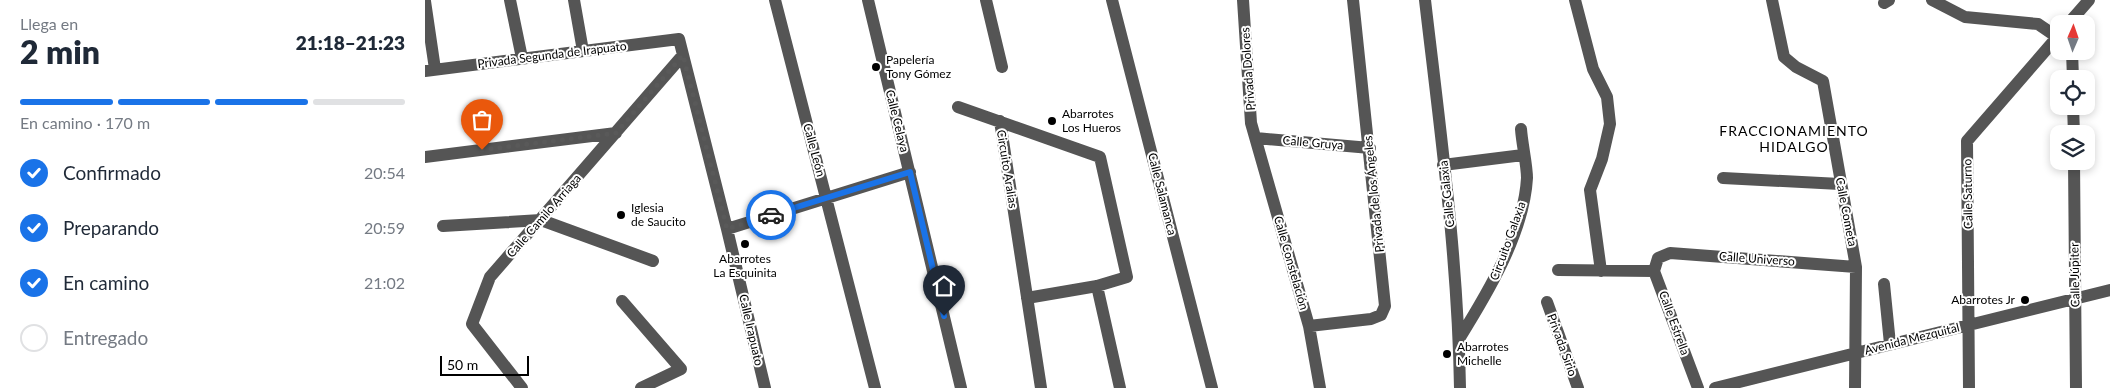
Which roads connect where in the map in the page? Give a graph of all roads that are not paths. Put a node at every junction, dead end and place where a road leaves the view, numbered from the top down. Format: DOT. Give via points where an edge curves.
graph roads {
  1 [pos="509,0"];
  2 [pos="574,0"];
  3 [pos="775,0"];
  4 [pos="868,0"];
  5 [pos="986,0"];
  6 [pos="1112,0"];
  7 [pos="1243,0"];
  8 [pos="1353,0"];
  9 [pos="1425,0"];
  10 [pos="1575,0"];
  11 [pos="1771,0"];
  12 [pos="1932,0"];
  13 [pos="2089,0"];
  14 [pos="425,1"];
  15 [pos="2077,15"];
  16 [pos="2050,31"];
  17 [pos="679,39"];
  18 [pos="2050,45"];
  19 [pos="583,51"];
  20 [pos="683,55"];
  21 [pos="523,58"];
  22 [pos="1002,67"];
  23 [pos="430,70"];
  24 [pos="958,108"];
  25 [pos="1000,121"];
  26 [pos="1521,129"];
  27 [pos="616,133"];
  28 [pos="1256,138"];
  29 [pos="1370,148"];
  30 [pos="1523,155"];
  31 [pos="425,157"];
  32 [pos="1443,165"];
  33 [pos="2074,170"];
  34 [pos="910,172"];
  35 [pos="1723,178"];
  36 [pos="1840,184"];
  37 [pos="827,198"];
  38 [pos="541,220"];
  39 [pos="443,226"];
  40 [pos="727,229"];
  41 [pos="653,261"];
  42 [pos="1856,267"];
  43 [pos="1558,270"];
  44 [pos="1601,271"];
  45 [pos="1654,271"];
  46 [pos="1884,284"];
  47 [pos="1097,286"];
  48 [pos="2110,290"];
  49 [pos="1027,298"];
  50 [pos="2076,298"];
  51 [pos="622,301"];
  52 [pos="1547,302"];
  53 [pos="1970,325"];
  54 [pos="1309,326"];
  55 [pos="1459,339"];
  56 [pos="1890,344"];
  57 [pos="1855,353"];
  58 [pos="522,388"];
  59 [pos="642,388"];
  60 [pos="765,388"];
  61 [pos="875,388"];
  62 [pos="961,388"];
  63 [pos="1041,388"];
  64 [pos="1120,388"];
  65 [pos="1212,388"];
  66 [pos="1320,388"];
  67 [pos="1460,388"];
  68 [pos="1578,388"];
  69 [pos="1698,388"];
  70 [pos="1715,388"];
  71 [pos="1855,388"];
  72 [pos="1969,388"];
  73 [pos="2076,388"];
  1 -- 21 [label="street"];
  2 -- 19 [label="street"];
  3 -- 37 [label="street, Calle León"];
  4 -- 34 [label="street, Calle Celaya"];
  5 -- 22 [label="street"];
  6 -- 65 [label="street, Calle Salamanca"];
  7 -- 28 [label="street, Privada Dolores" via="1251,123"];
  8 -- 29 [label="street, Privada de los Ángeles"];
  9 -- 32 [label="street, Calle Galaxia"];
  10 -- 44 [label="street" via="1593,69 1607,97 1609,124 1602,159 1590,190"];
  11 -- 36 [label="street, Calle Cometa" via="1784,57 1823,81"];
  12 -- 16 [label="street" via="1965,16 2039,24"];
  13 -- 15 [label="street"];
  14 -- 23 [label="street"];
  17 -- 19 [label="street, Privada Segunda de Irapuato"];
  17 -- 20 [label="street, Calle Irapuato"];
  18 -- 53 [label="street, Calle Saturno" via="1967,141"];
  19 -- 21 [label="street, Privada Segunda de Irapuato"];
  20 -- 27 [label="street, Calle Camilo Arriaga"];
  20 -- 40 [label="street, Calle Irapuato"];
  21 -- 23 [label="street, Privada Segunda de Irapuato"];
  24 -- 25 [label="street"];
  25 -- 47 [label="street, Circuito Aralias" via="1100,157 1127,277"];
  25 -- 49 [label="street, Circuito Aralias"];
  26 -- 30 [label="street, Circuito Galaxia"];
  27 -- 31 [label="street"];
  27 -- 38 [label="street, Calle Camilo Arriaga"];
  28 -- 29 [label="street, Calle Gruya"];
  28 -- 54 [label="street, Calle Constelación"];
  29 -- 54 [label="street, Privada de los Ángeles" via="1385,306 1381,314 1371,319"];
  30 -- 32 [label="street"];
  30 -- 55 [label="street, Circuito Galaxia" via="1527,177 1522,209 1496,279"];
  32 -- 55 [label="street, Calle Galaxia"];
  33 -- 50 [label="street, Calle Júpiter"];
  34 -- 37 [label="street"];
  34 -- 62 [label="street, Calle Celaya"];
  35 -- 36 [label="street"];
  36 -- 42 [label="street, Calle Cometa"];
  37 -- 40 [label="street"];
  37 -- 61 [label="street, Calle León"];
  38 -- 39 [label="street"];
  38 -- 41 [label="street"];
  38 -- 58 [label="street, Calle Camilo Arriaga" via="490,277 472,324"];
  40 -- 60 [label="street, Calle Irapuato"];
  42 -- 45 [label="street, Calle Universo" via="1670,253 1658,258"];
  42 -- 57 [label="street, Calle Cometa"];
  43 -- 44 [label="street"];
  44 -- 45 [label="street"];
  45 -- 69 [label="street, Calle Estrella"];
  46 -- 56 [label="street"];
  47 -- 49 [label="street, Circuito Aralias"];
  47 -- 64 [label="street"];
  48 -- 50 [label="street, Avenida Mezquital"];
  49 -- 63 [label="street, Circuito Aralias"];
  50 -- 53 [label="street, Avenida Mezquital"];
  50 -- 73 [label="street, Calle Júpiter"];
  51 -- 59 [label="street" via="681,369"];
  52 -- 68 [label="street, Privada Sirio"];
  53 -- 56 [label="street, Avenida Mezquital"];
  53 -- 72 [label="street, Calle Saturno"];
  54 -- 66 [label="street, Calle Constelación"];
  55 -- 67 [label="street, Calle Galaxia"];
  56 -- 57 [label="street, Avenida Mezquital"];
  57 -- 70 [label="street, Avenida Mezquital"];
  57 -- 71 [label="street, Calle Cometa"];
}
